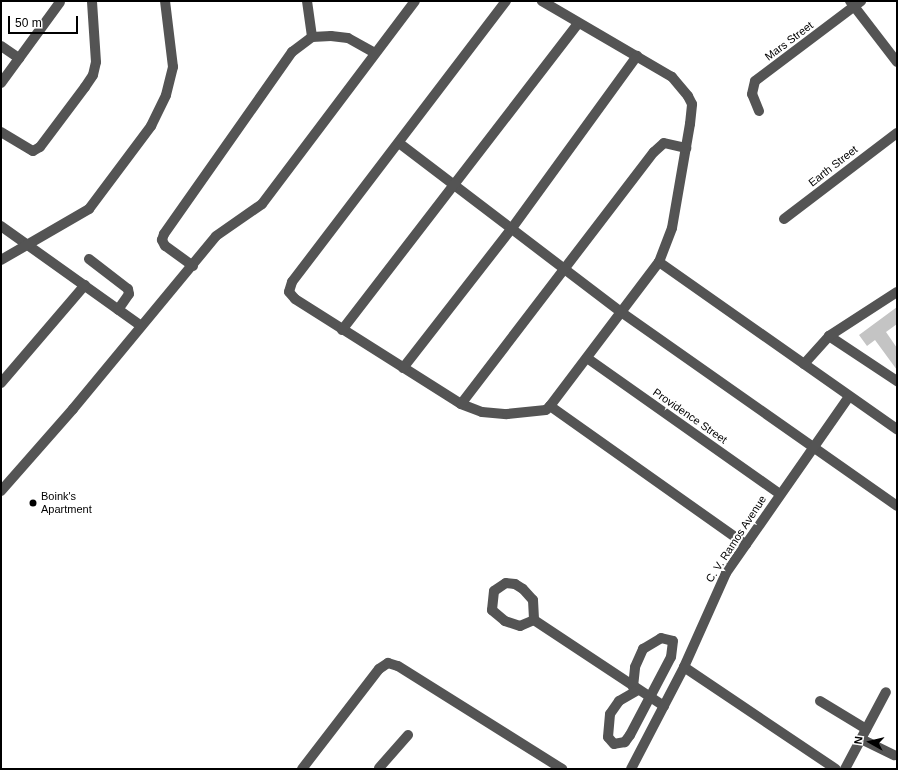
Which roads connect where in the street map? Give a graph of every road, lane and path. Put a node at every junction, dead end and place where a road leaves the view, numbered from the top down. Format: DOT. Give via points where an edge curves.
graph roads {
  1 [pos="63,1"];
  2 [pos="92,1"];
  3 [pos="165,1"];
  4 [pos="307,1"];
  5 [pos="415,1"];
  6 [pos="506,1"];
  7 [pos="542,1"];
  8 [pos="855,3"];
  9 [pos="578,23"];
  10 [pos="312,37"];
  11 [pos="1,46"];
  12 [pos="375,53"];
  13 [pos="637,56"];
  14 [pos="19,58"];
  15 [pos="897,62"];
  16 [pos="1,83"];
  17 [pos="759,110"];
  18 [pos="1,132"];
  19 [pos="897,132"];
  20 [pos="399,143"];
  21 [pos="686,148"];
  22 [pos="455,184"];
  23 [pos="784,219"];
  24 [pos="1,226"];
  25 [pos="512,228"];
  26 [pos="29,244"];
  27 [pos="88,259"];
  28 [pos="1,260"];
  29 [pos="659,262"];
  30 [pos="193,266"];
  31 [pos="565,270"];
  32 [pos="84,285"];
  33 [pos="897,292"];
  34 [pos="118,310"];
  35 [pos="622,312"];
  36 [pos="141,326"];
  37 [pos="342,330"];
  38 [pos="829,336"];
  39 [pos="587,358"];
  40 [pos="804,364"];
  41 [pos="403,368"];
  42 [pos="897,381"];
  43 [pos="1,383"];
  44 [pos="849,397"];
  45 [pos="461,404"];
  46 [pos="550,406"];
  47 [pos="897,429"];
  48 [pos="814,446"];
  49 [pos="1,490"];
  50 [pos="780,494"];
  51 [pos="897,506"];
  52 [pos="746,545"];
  53 [pos="534,620"];
  54 [pos="684,667"];
  55 [pos="636,688"];
  56 [pos="886,692"];
  57 [pos="650,697"];
  58 [pos="820,701"];
  59 [pos="664,706"];
  60 [pos="866,729"];
  61 [pos="408,735"];
  62 [pos="861,739"];
  63 [pos="894,755"];
  64 [pos="302,769"];
  65 [pos="379,769"];
  66 [pos="562,769"];
  67 [pos="631,769"];
  68 [pos="836,769"];
  69 [pos="845,769"];
  1 -- 14 [label="street"];
  2 -- 18 [label="street" via="96,62 93,75 85,88 40,147 33,151"];
  3 -- 26 [label="street" via="173,67 160,111 89,209"];
  4 -- 10 [label="street"];
  5 -- 12 [label="street"];
  6 -- 20 [label="street"];
  7 -- 9 [label="street"];
  8 -- 15 [label="street"];
  8 -- 17 [label="street, Mars Street" via="755,81 752,94"];
  9 -- 13 [label="street"];
  9 -- 22 [label="street"];
  10 -- 12 [label="street" via="348,38"];
  10 -- 30 [label="street" via="292,52 164,234 162,240 165,246"];
  11 -- 14 [label="street"];
  12 -- 30 [label="street" via="262,204 220,233"];
  13 -- 21 [label="street" via="672,78 688,96 692,104"];
  13 -- 25 [label="street"];
  14 -- 16 [label="street"];
  19 -- 23 [label="street, Earth Street"];
  20 -- 22 [label="street"];
  20 -- 37 [label="street" via="289,287 291,296"];
  21 -- 29 [label="street" via="669,239"];
  21 -- 31 [label="street" via="664,143 654,152"];
  22 -- 25 [label="street"];
  22 -- 37 [label="street"];
  24 -- 26 [label="street"];
  25 -- 31 [label="street"];
  25 -- 41 [label="street"];
  26 -- 28 [label="street"];
  26 -- 32 [label="street"];
  27 -- 34 [label="street" via="128,289 129,294"];
  29 -- 35 [label="street"];
  29 -- 40 [label="street"];
  30 -- 36 [label="street"];
  31 -- 35 [label="street"];
  31 -- 45 [label="street"];
  32 -- 34 [label="street"];
  32 -- 43 [label="street"];
  33 -- 38 [label="street"];
  34 -- 36 [label="street"];
  35 -- 39 [label="street"];
  35 -- 48 [label="street"];
  36 -- 49 [label="street" via="73,409"];
  37 -- 41 [label="street"];
  38 -- 40 [label="street"];
  38 -- 42 [label="street"];
  39 -- 46 [label="street"];
  39 -- 50 [label="street, Providence Street"];
  40 -- 44 [label="street"];
  41 -- 45 [label="street"];
  44 -- 47 [label="street"];
  44 -- 48 [label="street, C. V. Ramos Avenue"];
  45 -- 46 [label="street" via="482,412 507,414 546,410"];
  46 -- 52 [label="street"];
  48 -- 50 [label="street, C. V. Ramos Avenue"];
  48 -- 51 [label="street"];
  50 -- 52 [label="street, C. V. Ramos Avenue"];
  52 -- 54 [label="street, C. V. Ramos Avenue" via="719,585"];
  53 -- 53 [label="street" via="533,600 523,589 515,584 506,583 494,591 492,610 505,621 520,626"];
  53 -- 55 [label="street"];
  54 -- 59 [label="street, C. V. Ramos Avenue"];
  54 -- 68 [label="street"];
  55 -- 57 [label="street"];
  55 -- 57 [label="street" via="612,708 608,730 610,741 620,744 625,742"];
  55 -- 57 [label="street" via="635,667 642,649 661,638 673,641 671,657"];
  56 -- 60 [label="street"];
  57 -- 59 [label="street"];
  58 -- 60 [label="street"];
  59 -- 67 [label="street, C. V. Ramos Avenue"];
  60 -- 62 [label="street"];
  61 -- 65 [label="street"];
  62 -- 63 [label="street"];
  62 -- 69 [label="street"];
  64 -- 66 [label="street" via="379,669 388,663 398,666"];
}
